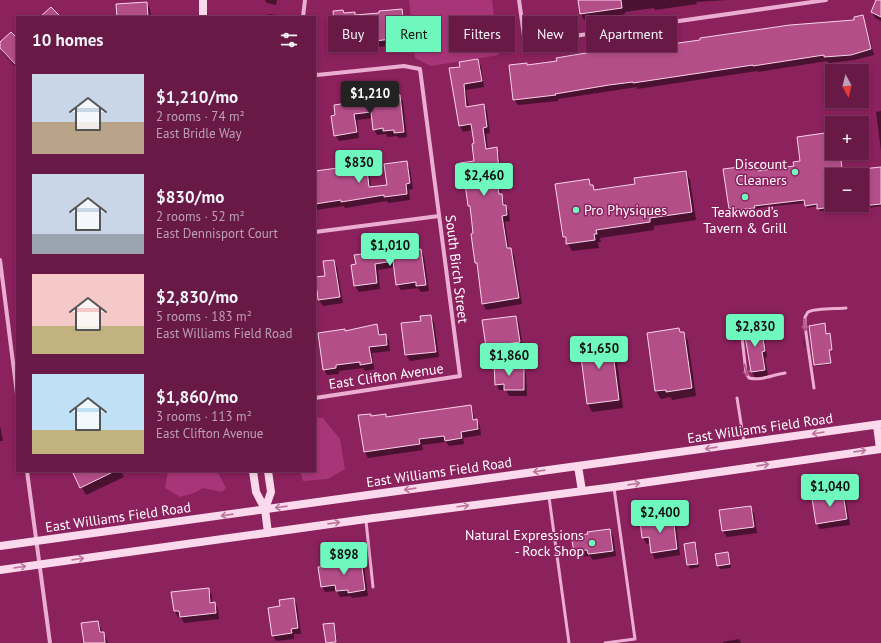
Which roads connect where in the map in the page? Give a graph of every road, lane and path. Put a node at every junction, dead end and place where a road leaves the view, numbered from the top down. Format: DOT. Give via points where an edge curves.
graph roads {
  1 [pos="203,0"];
  2 [pos="305,0"];
  3 [pos="519,0"];
  4 [pos="826,0"];
  5 [pos="203,16"];
  6 [pos="303,16"];
  7 [pos="316,74"];
  8 [pos="439,216"];
  9 [pos="316,232"];
  10 [pos="0,260"];
  11 [pos="0,304"];
  12 [pos="5,304"];
  13 [pos="846,308"];
  14 [pos="777,320"];
  15 [pos="784,373"];
  16 [pos="460,376"];
  17 [pos="16,386"];
  18 [pos="814,388"];
  19 [pos="316,398"];
  20 [pos="737,398"];
  21 [pos="879,425"];
  22 [pos="744,443"];
  23 [pos="880,449"];
  24 [pos="578,466"];
  25 [pos="27,472"];
  26 [pos="253,472"];
  27 [pos="268,472"];
  28 [pos="614,487"];
  29 [pos="582,491"];
  30 [pos="549,495"];
  31 [pos="266,509"];
  32 [pos="366,519"];
  33 [pos="268,533"];
  34 [pos="36,541"];
  35 [pos="0,546"];
  36 [pos="40,564"];
  37 [pos="0,570"];
  38 [pos="374,587"];
  39 [pos="50,643"];
  40 [pos="569,643"];
  41 [pos="605,643"];
  1 -- 5 [label="main road"];
  2 -- 6 [label="street"];
  3 -- 4 [label="street" via="525,43"];
  7 -- 8 [label="street, South Birch Street" via="404,66 420,69"];
  8 -- 9 [label="street"];
  8 -- 16 [label="street, South Birch Street"];
  10 -- 12 [label="street"];
  11 -- 12 [label="street"];
  12 -- 17 [label="street"];
  13 -- 18 [label="lane, one-way" via="808,312 805,326"];
  14 -- 15 [label="lane, one-way" via="747,323 740,328 746,373 749,378 756,380"];
  16 -- 19 [label="street, East Clifton Avenue"];
  20 -- 22 [label="lane"];
  21 -- 22 [label="main road, East Williams Field Road, one-way"];
  21 -- 23 [label="main road"];
  22 -- 24 [label="main road, East Williams Field Road, one-way"];
  28 -- 23 [label="main road, one-way"];
  24 -- 29 [label="main road"];
  24 -- 31 [label="main road, East Williams Field Road, one-way"];
  25 -- 34 [label="street"];
  26 -- 31 [label="main road" via="256,492"];
  27 -- 31 [label="main road" via="271,492"];
  28 -- 29 [label="main road"];
  28 -- 41 [label="lane" via="635,639"];
  29 -- 30 [label="main road"];
  32 -- 30 [label="main road, one-way"];
  30 -- 40 [label="lane"];
  31 -- 33 [label="main road"];
  31 -- 34 [label="main road, East Williams Field Road, one-way"];
  33 -- 32 [label="main road, one-way"];
  32 -- 38 [label="lane"];
  36 -- 33 [label="main road, one-way"];
  34 -- 35 [label="main road, East Williams Field Road"];
  34 -- 36 [label="street"];
  37 -- 36 [label="main road, one-way"];
  36 -- 39 [label="street"];
}
